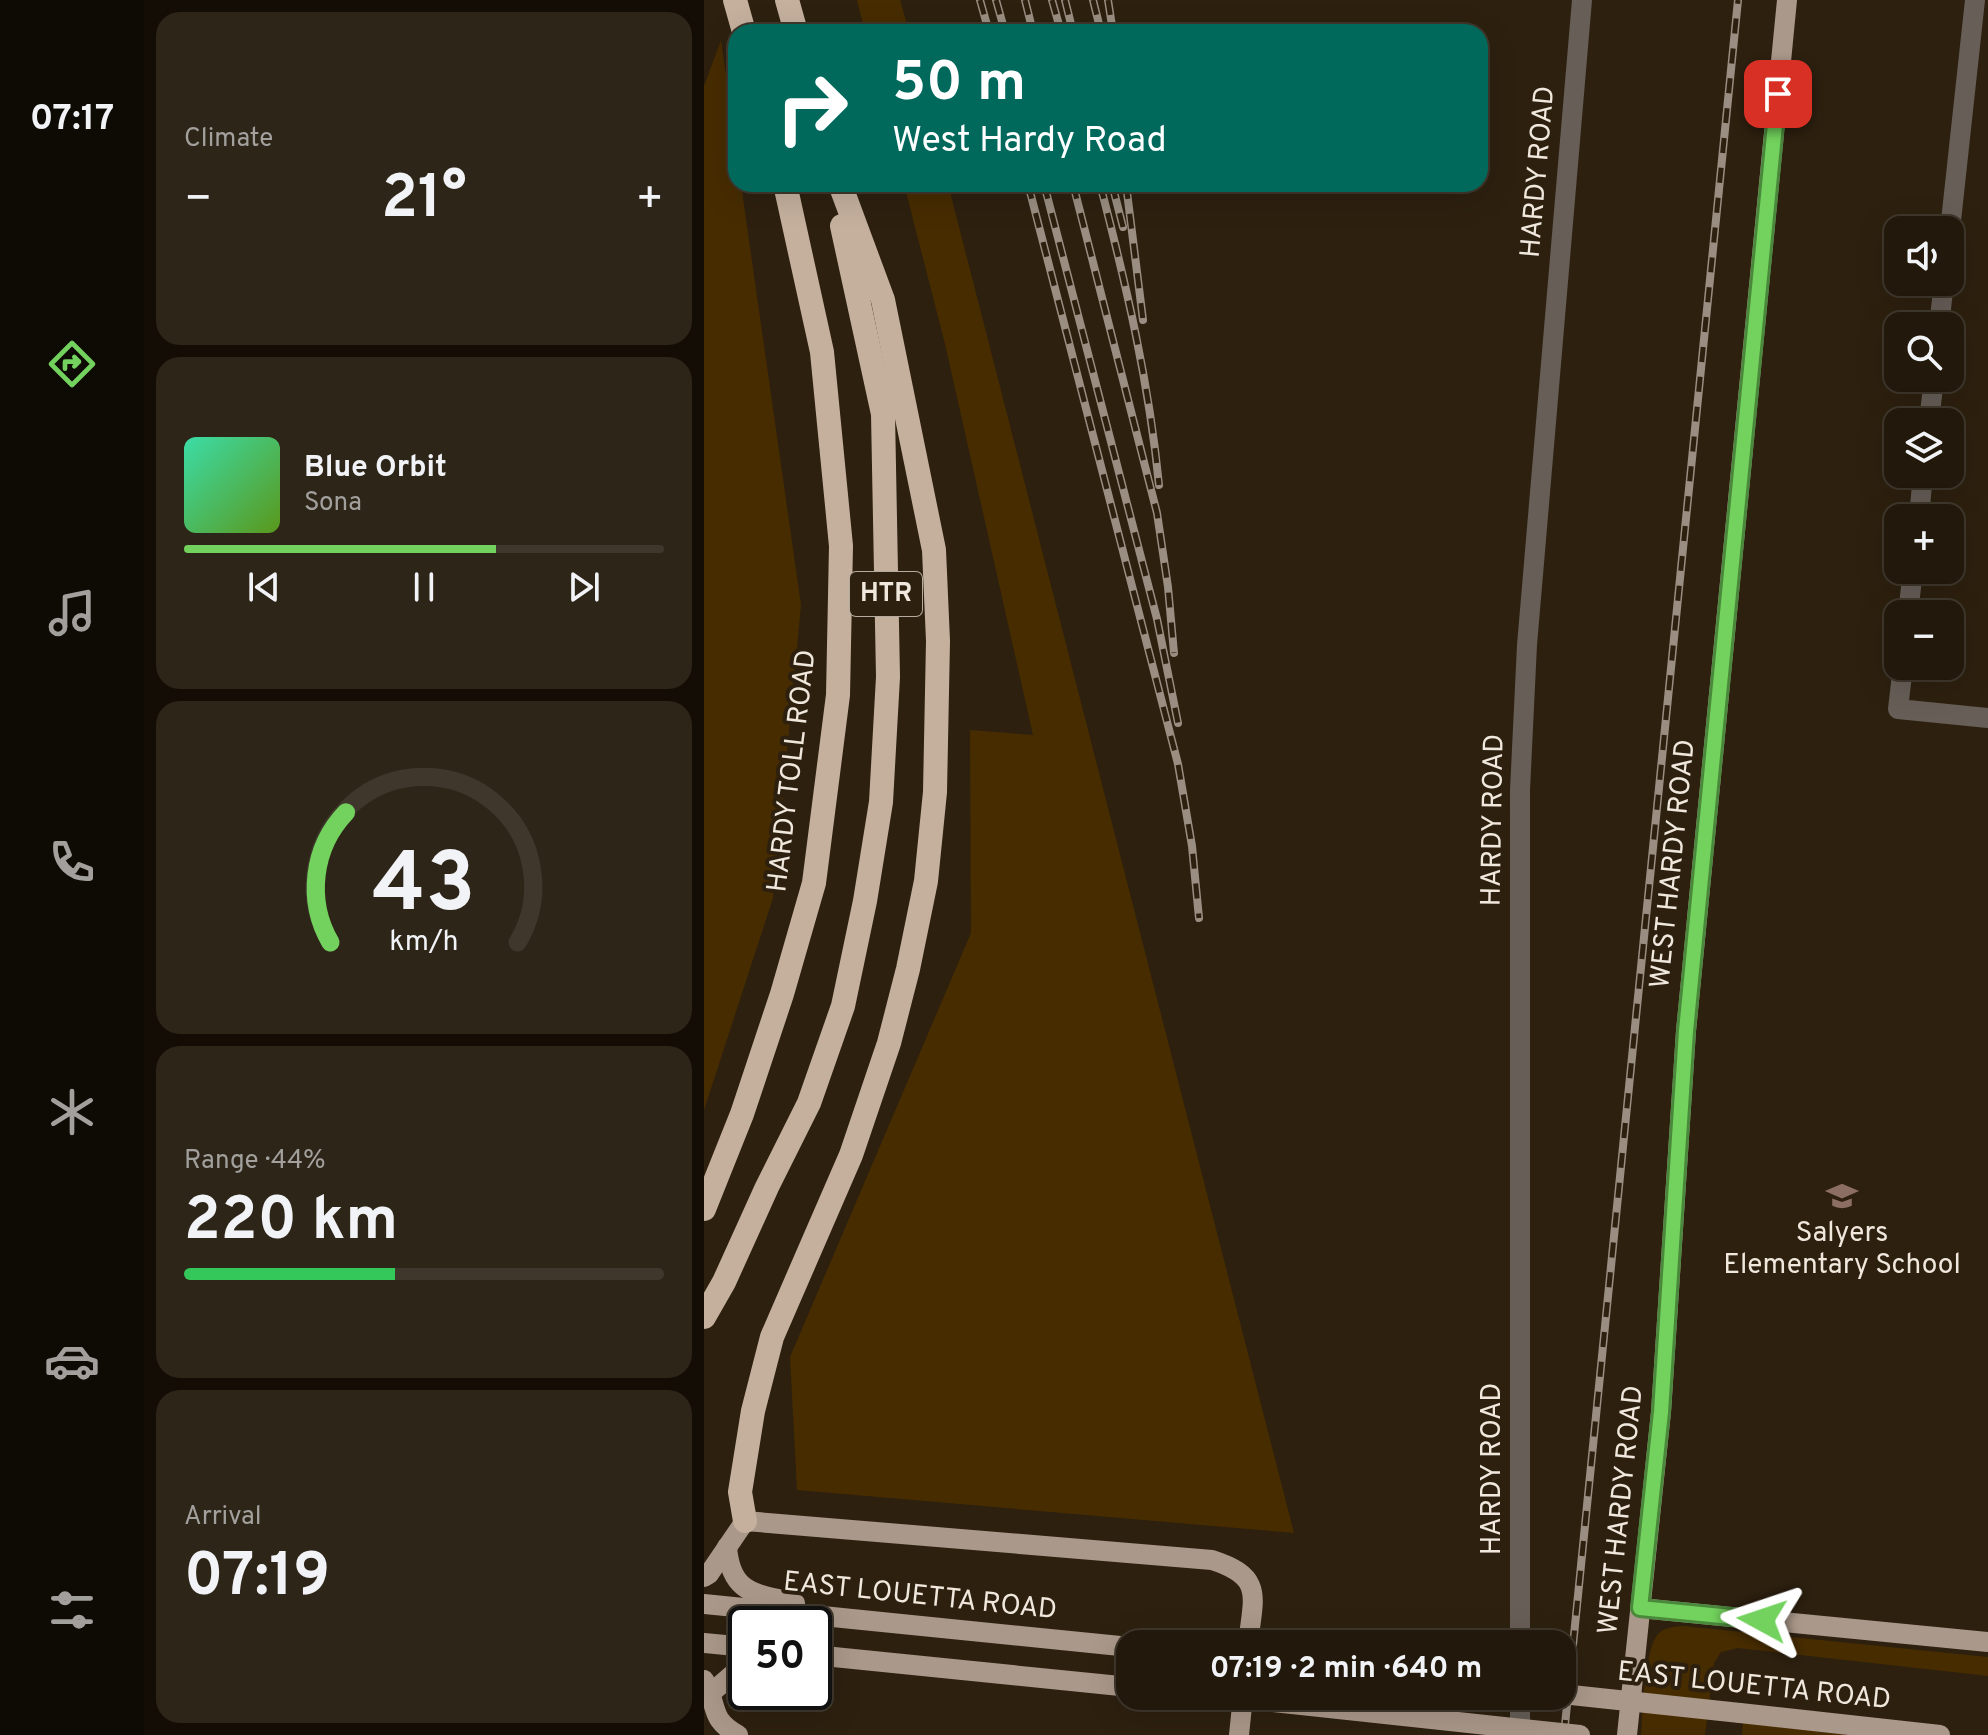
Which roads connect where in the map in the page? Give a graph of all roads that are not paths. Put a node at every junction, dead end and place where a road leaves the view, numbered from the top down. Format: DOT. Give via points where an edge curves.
graph roads {
  1 [pos="735,0"];
  2 [pos="787,0"];
  3 [pos="1582,0"];
  4 [pos="1787,0"];
  5 [pos="1975,0"];
  6 [pos="742,24"];
  7 [pos="794,24"];
  8 [pos="787,192"];
  9 [pos="835,192"];
  10 [pos="843,192"];
  11 [pos="1952,216"];
  12 [pos="1901,680"];
  13 [pos="1988,718"];
  14 [pos="704,1209"];
  15 [pos="704,1317"];
  16 [pos="745,1521"];
  17 [pos="727,1547"];
  18 [pos="704,1577"];
  19 [pos="704,1604"];
  20 [pos="1640,1608"];
  21 [pos="852,1618"];
  22 [pos="1250,1630"];
  23 [pos="1520,1630"];
  24 [pos="1988,1642"];
  25 [pos="704,1643"];
  26 [pos="728,1645"];
  27 [pos="1116,1646"];
  28 [pos="832,1658"];
  29 [pos="728,1675"];
  30 [pos="708,1686"];
  31 [pos="1116,1686"];
  32 [pos="1576,1695"];
  33 [pos="1242,1710"];
  34 [pos="1347,1710"];
  35 [pos="1520,1710"];
  36 [pos="738,1735"];
  37 [pos="1239,1735"];
  38 [pos="1520,1735"];
  39 [pos="1580,1735"];
  40 [pos="1627,1735"];
  41 [pos="1940,1735"];
  1 -- 6 [label="highway"];
  2 -- 7 [label="highway"];
  3 -- 23 [label="street, HARDY ROAD" via="1527,645 1520,790"];
  4 -- 20 [label="main road, WEST HARDY ROAD" via="1687,1015 1661,1412"];
  5 -- 11 [label="street"];
  8 -- 14 [label="highway, HARDY TOLL ROAD / HTR" via="822,352 841,546 838,695 814,883 742,1114"];
  9 -- 15 [label="highway, HTR" via="883,414 888,677 881,802 843,1006 809,1103"];
  10 -- 16 [label="highway" via="883,300 934,550 935,792 926,881 889,1043 851,1155 772,1337 740,1492"];
  12 -- 13 [label="street" via="1898,709"];
  16 -- 17 [label="main road"];
  16 -- 22 [label="main road" via="1212,1560 1247,1577 1254,1592"];
  17 -- 18 [label="main road"];
  17 -- 21 [label="main road" via="735,1579 747,1590"];
  19 -- 21 [label="main road, EAST LOUETTA ROAD"];
  20 -- 24 [label="main road"];
  20 -- 40 [label="main road, WEST HARDY ROAD"];
  21 -- 27 [label="main road, EAST LOUETTA ROAD"];
  25 -- 26 [label="main road"];
  28 -- 31 [label="main road"];
  29 -- 30 [label="main road"];
  30 -- 36 [label="main road" via="717,1718"];
  32 -- 41 [label="main road, EAST LOUETTA ROAD, bridge"];
  33 -- 37 [label="main road"];
  34 -- 39 [label="main road, bridge"];
  35 -- 38 [label="street"];
}
